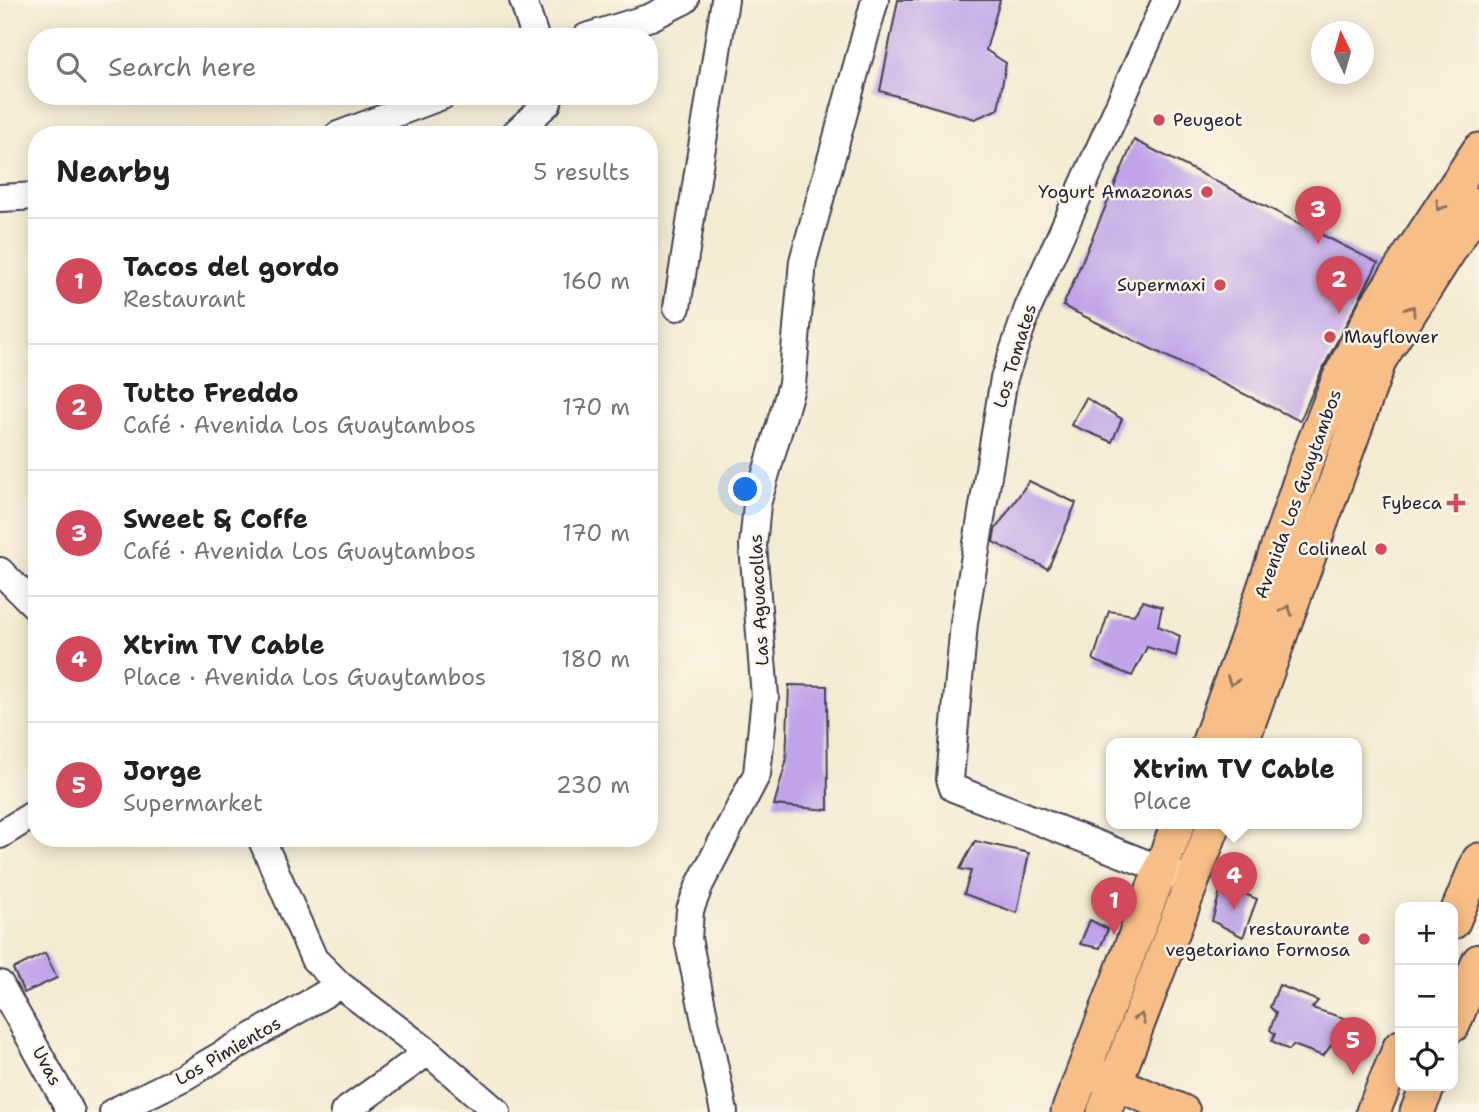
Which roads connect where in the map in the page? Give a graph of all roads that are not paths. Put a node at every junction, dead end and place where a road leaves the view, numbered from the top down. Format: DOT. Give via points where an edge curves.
graph roads {
  1 [pos="523,0"];
  2 [pos="685,0"];
  3 [pos="725,0"];
  4 [pos="876,0"];
  5 [pos="1166,0"];
  6 [pos="531,28"];
  7 [pos="615,28"];
  8 [pos="418,105"];
  9 [pos="546,105"];
  10 [pos="362,126"];
  11 [pos="523,126"];
  12 [pos="1475,162"];
  13 [pos="28,196"];
  14 [pos="0,198"];
  15 [pos="1479,204"];
  16 [pos="677,307"];
  17 [pos="1339,379"];
  18 [pos="1371,384"];
  19 [pos="0,571"];
  20 [pos="28,599"];
  21 [pos="1260,643"];
  22 [pos="1211,738"];
  23 [pos="1242,738"];
  24 [pos="28,817"];
  25 [pos="1176,829"];
  26 [pos="1212,829"];
  27 [pos="0,835"];
  28 [pos="265,847"];
  29 [pos="1479,860"];
  30 [pos="1162,868"];
  31 [pos="1194,884"];
  32 [pos="1458,910"];
  33 [pos="1479,961"];
  34 [pos="0,984"];
  35 [pos="340,985"];
  36 [pos="1458,1013"];
  37 [pos="428,1052"];
  38 [pos="1395,1059"];
  39 [pos="1083,1072"];
  40 [pos="1426,1091"];
  41 [pos="1110,1097"];
  42 [pos="471,1099"];
  43 [pos="1076,1110"];
  44 [pos="71,1112"];
  45 [pos="113,1112"];
  46 [pos="344,1112"];
  47 [pos="497,1112"];
  48 [pos="724,1112"];
  49 [pos="1183,1112"];
  50 [pos="1373,1112"];
  51 [pos="1417,1112"];
  1 -- 6 [label="street"];
  2 -- 7 [label="street"];
  3 -- 16 [label="street"];
  4 -- 48 [label="street, Las Aguacollas" via="803,261 792,384 757,504 753,546 765,697 757,774 690,910 688,939"];
  5 -- 30 [label="street, Los Tomates" via="1034,295 1004,378 965,609 950,779 953,788"];
  8 -- 10 [label="street"];
  9 -- 11 [label="street"];
  12 -- 17 [label="main road, Avenida Los Guaytambos, one-way" via="1375,308"];
  13 -- 14 [label="street"];
  18 -- 15 [label="main road, Avenida Los Guaytambos, one-way" via="1380,359"];
  17 -- 18 [label="main road"];
  17 -- 21 [label="main road, Avenida Los Guaytambos" via="1306,463"];
  21 -- 18 [label="main road, Avenida Los Guaytambos, one-way"];
  19 -- 20 [label="street"];
  21 -- 22 [label="main road, Avenida Los Guaytambos, one-way"];
  21 -- 23 [label="main road, Avenida Los Guaytambos"];
  24 -- 27 [label="street"];
  25 -- 30 [label="main road"];
  26 -- 31 [label="main road"];
  28 -- 35 [label="street" via="314,958"];
  29 -- 32 [label="main road"];
  30 -- 31 [label="street"];
  30 -- 39 [label="main road"];
  41 -- 31 [label="main road, one-way"];
  33 -- 36 [label="main road"];
  34 -- 44 [label="street, Uvas"];
  35 -- 37 [label="street"];
  35 -- 45 [label="street, Los Pimientos" via="184,1077"];
  37 -- 42 [label="street"];
  37 -- 46 [label="street"];
  38 -- 50 [label="main road"];
  39 -- 41 [label="main road"];
  39 -- 43 [label="main road"];
  40 -- 51 [label="main road"];
  41 -- 49 [label="main road"];
  42 -- 47 [label="street"];
}
